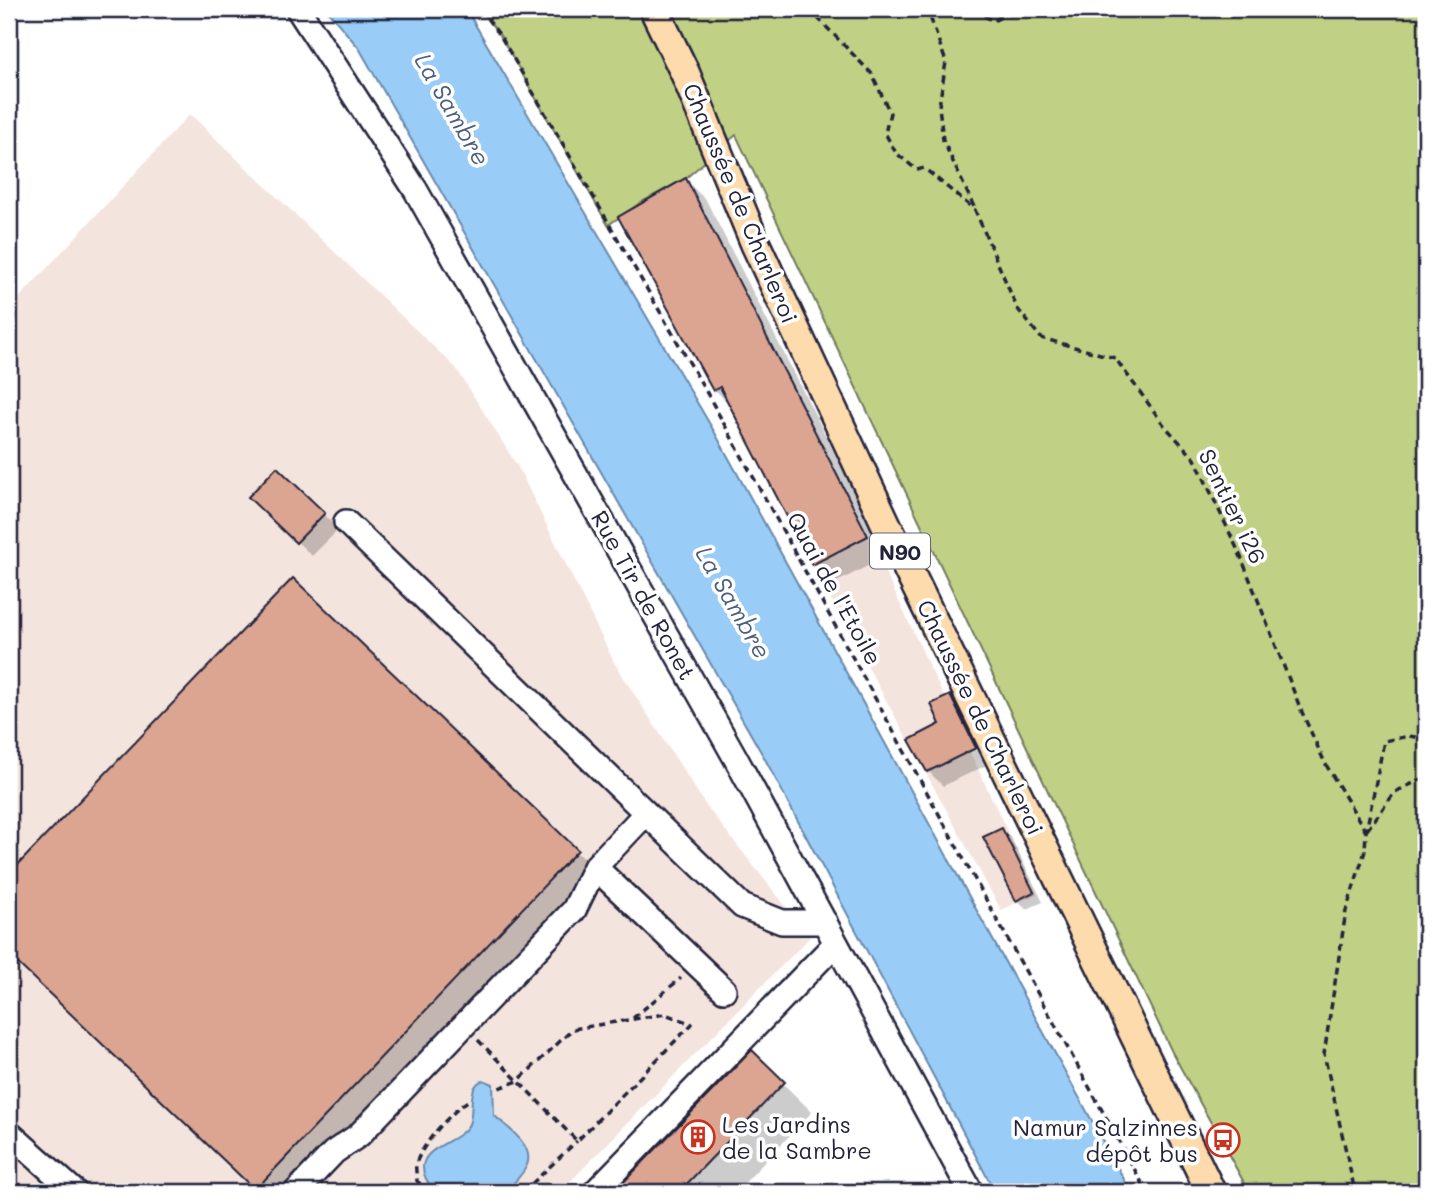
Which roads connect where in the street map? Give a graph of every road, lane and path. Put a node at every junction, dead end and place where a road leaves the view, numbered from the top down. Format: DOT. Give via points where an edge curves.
graph roads {
  1 [pos="298,9"];
  2 [pos="480,9"];
  3 [pos="654,9"];
  4 [pos="809,9"];
  5 [pos="932,9"];
  6 [pos="974,9"];
  7 [pos="1004,9"];
  8 [pos="975,210"];
  9 [pos="1426,506"];
  10 [pos="346,522"];
  11 [pos="1426,533"];
  12 [pos="1426,739"];
  13 [pos="1426,777"];
  14 [pos="646,813"];
  15 [pos="1366,832"];
  16 [pos="596,867"];
  17 [pos="825,922"];
  18 [pos="835,944"];
  19 [pos="697,964"];
  20 [pos="724,990"];
  21 [pos="632,1020"];
  22 [pos="464,1025"];
  23 [pos="518,1080"];
  24 [pos="496,1089"];
  25 [pos="468,1101"];
  26 [pos="9,1133"];
  27 [pos="577,1141"];
  28 [pos="75,1192"];
  29 [pos="296,1192"];
  30 [pos="429,1192"];
  31 [pos="523,1192"];
  32 [pos="595,1192"];
  33 [pos="971,1192"];
  34 [pos="1147,1192"];
  35 [pos="1211,1192"];
  36 [pos="1363,1192"];
  1 -- 17 [label="street, Rue Tir de Ronet" via="415,189"];
  2 -- 34 [label="path, Quai de l'Etoile" via="501,37 707,393"];
  3 -- 35 [label="main road, Chaussée de Charleroi / N90" via="755,243 886,524"];
  4 -- 8 [label="path, Sentier i26" via="872,74 890,113 885,133 896,153 917,170 924,168"];
  5 -- 8 [label="path" via="928,11 946,62 939,106 943,140"];
  6 -- 7 [label="path" via="993,21 1003,16"];
  8 -- 15 [label="path, Sentier i26" via="1017,308 1041,338 1115,358 1195,459 1241,557 1325,763"];
  9 -- 11 [label="path" via="1420,512"];
  10 -- 14 [label="street"];
  12 -- 15 [label="path" via="1409,736 1384,741"];
  13 -- 15 [label="path" via="1395,792"];
  14 -- 16 [label="street"];
  14 -- 17 [label="street" via="741,906 782,922"];
  15 -- 36 [label="path" via="1365,851 1346,911 1324,1054 1354,1187"];
  16 -- 19 [label="street"];
  16 -- 22 [label="street" via="574,910"];
  17 -- 18 [label="street, Rue Tir de Ronet"];
  18 -- 32 [label="street"];
  18 -- 33 [label="street, Rue Tir de Ronet"];
  19 -- 20 [label="street"];
  19 -- 21 [label="path"];
  21 -- 23 [label="path" via="573,1029"];
  21 -- 27 [label="path" via="665,1014 692,1024"];
  22 -- 23 [label="path"];
  22 -- 29 [label="street" via="359,1135 334,1152"];
  23 -- 24 [label="path"];
  23 -- 27 [label="path"];
  25 -- 30 [label="path" via="425,1146 416,1166 417,1181"];
  26 -- 28 [label="street"];
  27 -- 31 [label="path"];
}
